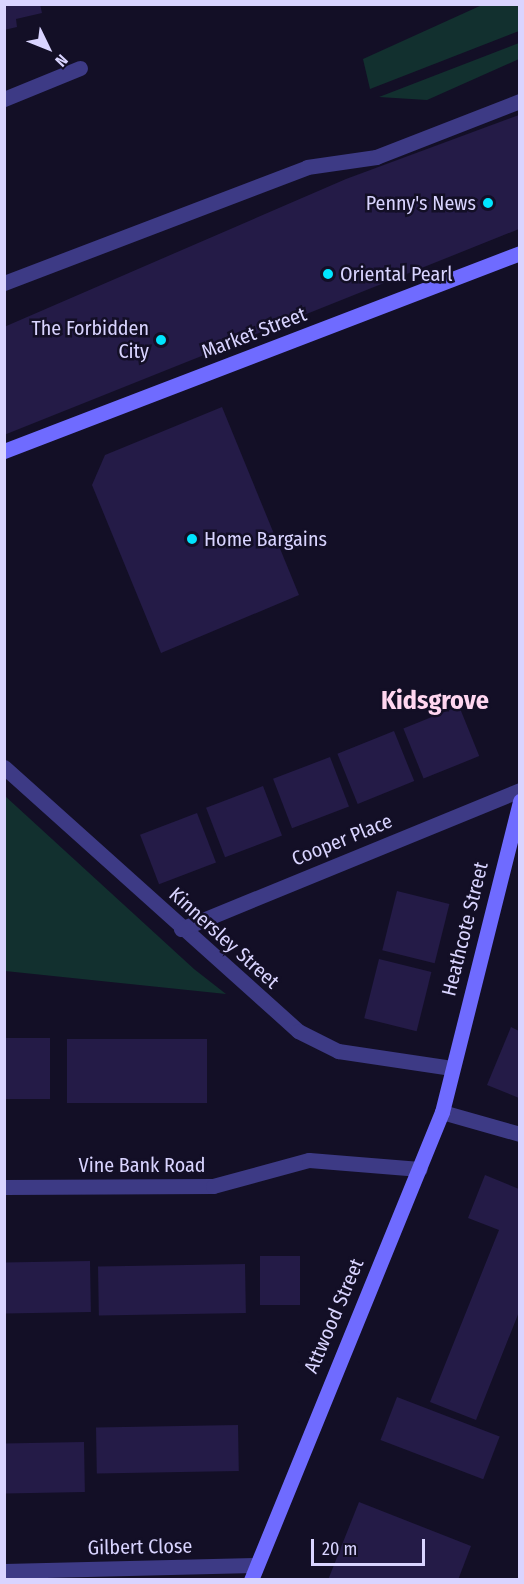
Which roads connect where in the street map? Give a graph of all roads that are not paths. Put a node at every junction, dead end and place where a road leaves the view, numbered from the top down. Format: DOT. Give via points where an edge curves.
graph roads {
  1 [pos="80,68"];
  2 [pos="4,99"];
  3 [pos="519,101"];
  4 [pos="519,254"];
  5 [pos="4,283"];
  6 [pos="4,451"];
  7 [pos="4,767"];
  8 [pos="519,790"];
  9 [pos="519,801"];
  10 [pos="181,929"];
  11 [pos="452,1068"];
  12 [pos="442,1112"];
  13 [pos="519,1134"];
  14 [pos="420,1169"];
  15 [pos="4,1187"];
  16 [pos="4,1571"];
  17 [pos="253,1572"];
  18 [pos="27,1575"];
  1 -- 2 [label="street"];
  3 -- 5 [label="street" via="376,157 307,166"];
  4 -- 6 [label="street, Market Street"];
  7 -- 10 [label="street, Kinnersley Street"];
  8 -- 10 [label="street, Cooper Place"];
  9 -- 11 [label="street, Heathcote Street"];
  10 -- 11 [label="street, Kinnersley Street" via="298,1031 338,1051"];
  11 -- 12 [label="street, Attwood Street"];
  12 -- 13 [label="street"];
  12 -- 14 [label="street, Attwood Street"];
  14 -- 15 [label="street, Vine Bank Road" via="309,1160 213,1186"];
  14 -- 17 [label="street, Attwood Street"];
  16 -- 18 [label="street, Gilbert Close"];
  17 -- 18 [label="street, Gilbert Close"];
}
